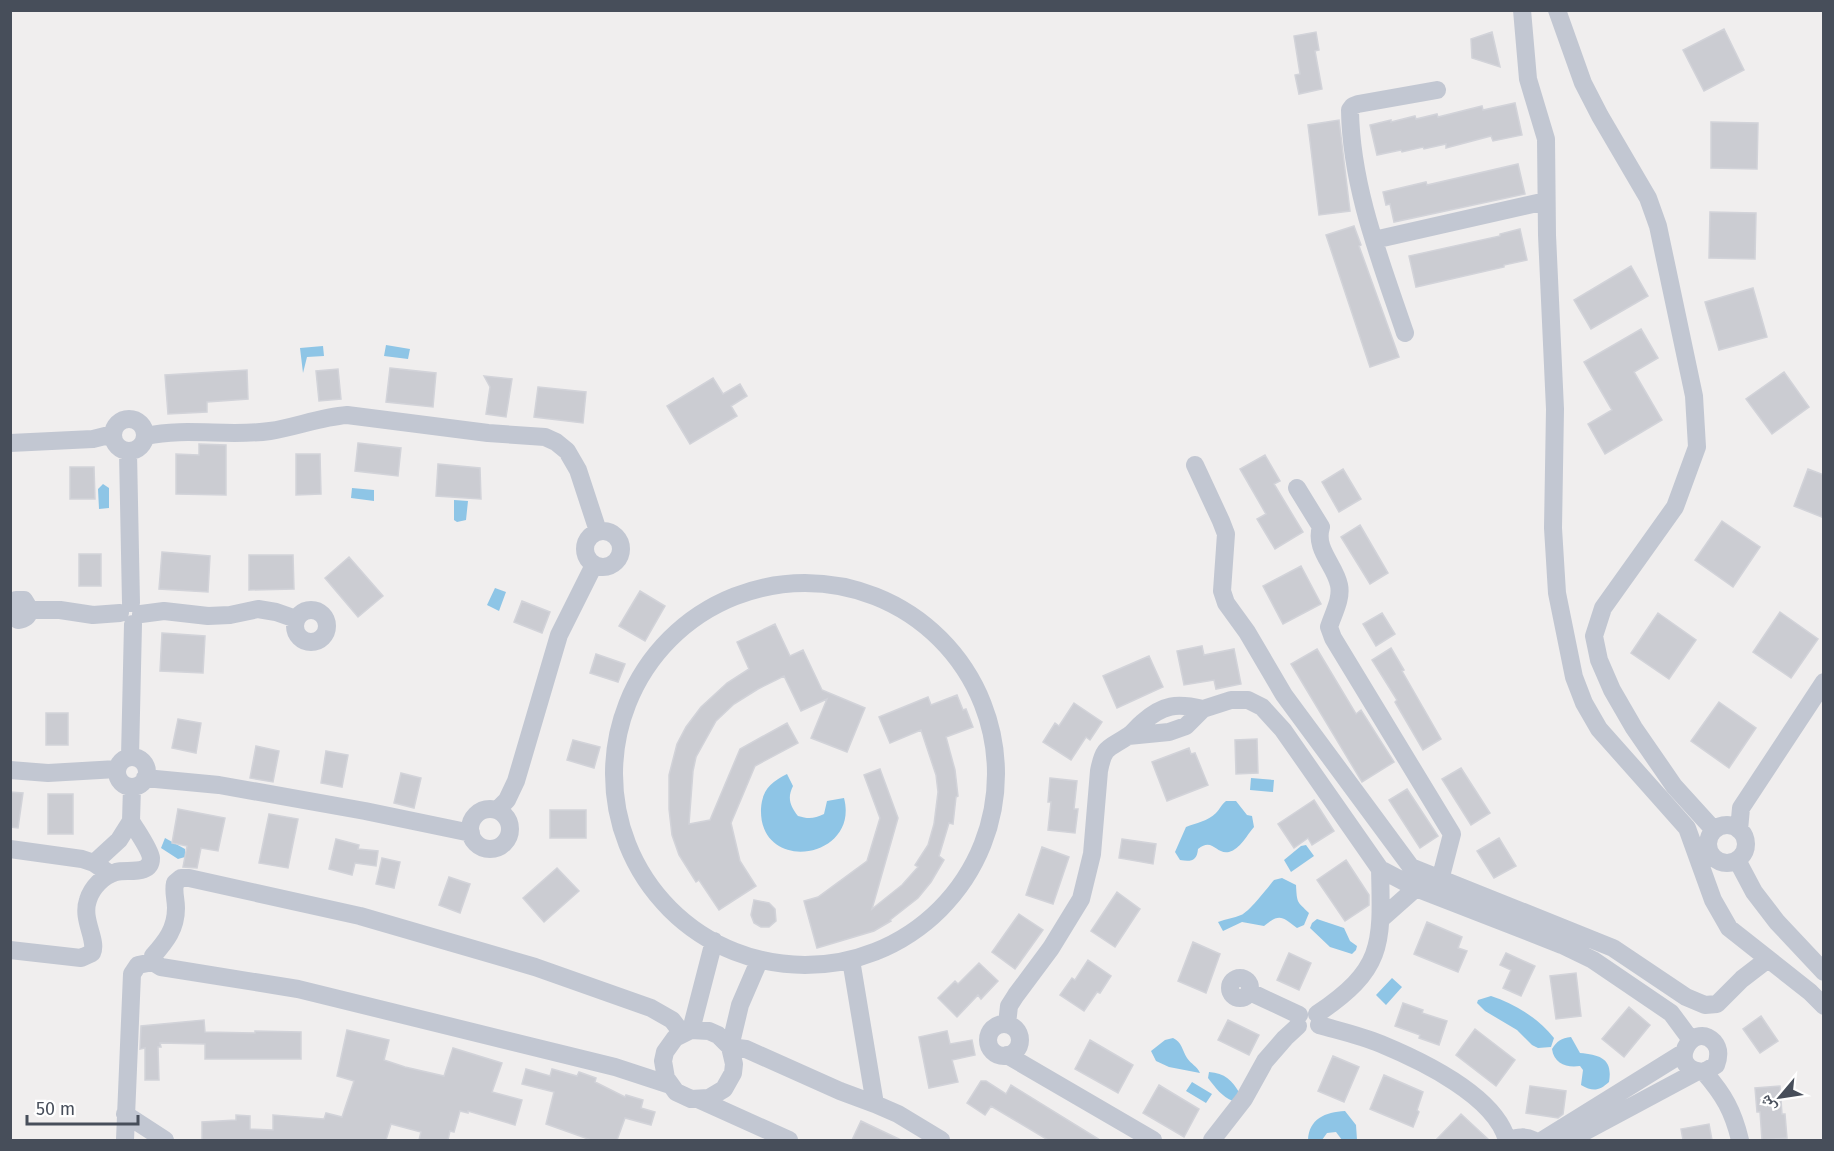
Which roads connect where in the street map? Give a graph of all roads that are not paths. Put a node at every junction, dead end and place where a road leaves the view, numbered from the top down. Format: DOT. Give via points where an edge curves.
graph roads {
  1 [pos="1522,10"];
  2 [pos="1557,10"];
  3 [pos="1437,90"];
  4 [pos="1546,201"];
  5 [pos="1374,240"];
  6 [pos="1406,333"];
  7 [pos="112,434"];
  8 [pos="146,436"];
  9 [pos="10,443"];
  10 [pos="128,452"];
  11 [pos="1195,465"];
  12 [pos="1297,488"];
  13 [pos="598,531"];
  14 [pos="594,565"];
  15 [pos="10,605"];
  16 [pos="30,610"];
  17 [pos="131,613"];
  18 [pos="10,614"];
  19 [pos="296,619"];
  20 [pos="1824,682"];
  21 [pos="123,763"];
  22 [pos="10,770"];
  23 [pos="139,782"];
  24 [pos="497,810"];
  25 [pos="131,821"];
  26 [pos="1714,830"];
  27 [pos="1739,830"];
  28 [pos="471,833"];
  29 [pos="10,849"];
  30 [pos="1737,860"];
  31 [pos="94,863"];
  32 [pos="1380,869"];
  33 [pos="110,874"];
  34 [pos="1440,880"];
  35 [pos="1416,888"];
  36 [pos="1381,919"];
  37 [pos="714,941"];
  38 [pos="10,950"];
  39 [pos="1768,959"];
  40 [pos="851,960"];
  41 [pos="759,961"];
  42 [pos="153,962"];
  43 [pos="1824,972"];
  44 [pos="1250,992"];
  45 [pos="1824,1006"];
  46 [pos="1308,1020"];
  47 [pos="686,1031"];
  48 [pos="1687,1046"];
  49 [pos="730,1047"];
  50 [pos="1700,1072"];
  51 [pos="670,1085"];
  52 [pos="700,1100"];
  53 [pos="875,1104"];
  54 [pos="125,1114"];
  55 [pos="125,1140"];
  56 [pos="165,1140"];
  57 [pos="789,1140"];
  58 [pos="941,1140"];
  59 [pos="1153,1140"];
  60 [pos="1212,1140"];
  61 [pos="1508,1140"];
  62 [pos="1533,1140"];
  63 [pos="1543,1140"];
  64 [pos="1569,1140"];
  65 [pos="1740,1140"];
  1 -- 4 [label="street" via="1528,79 1546,139"];
  2 -- 26 [label="street" via="1583,83 1648,198 1658,226 1694,396 1697,447 1675,507 1603,608 1594,636 1611,690 1634,728 1674,786"];
  3 -- 5 [label="street" via="1358,104 1350,110 1356,167"];
  4 -- 5 [label="street"];
  4 -- 39 [label="street" via="1555,409 1553,528 1557,593 1574,677 1599,729 1687,828 1713,900 1729,928"];
  5 -- 6 [label="street"];
  7 -- 8 [label="street" via="118,423 130,418 141,424"];
  7 -- 9 [label="street" via="93,439"];
  7 -- 10 [label="street" via="117,446"];
  8 -- 10 [label="street" via="140,447"];
  8 -- 13 [label="street" via="164,432 269,431 347,415 544,437 567,451 578,470"];
  10 -- 17 [label="street"];
  11 -- 34 [label="street" via="1226,534 1222,591 1226,603 1284,695 1411,867"];
  12 -- 34 [label="street" via="1321,527 1321,547 1339,585 1340,597 1329,627 1333,638 1452,834"];
  13 -- 14 [label="street" via="585,546"];
  13 -- 14 [label="street" via="612,532 621,551 614,563"];
  14 -- 24 [label="street" via="559,635 516,781"];
  15 -- 16 [label="street" via="24,600"];
  16 -- 17 [label="street" via="93,615"];
  16 -- 18 [label="street" via="22,620"];
  17 -- 19 [label="street" via="164,611 208,616 258,609"];
  17 -- 21 [label="street"];
  20 -- 27 [label="street" via="1741,808"];
  21 -- 22 [label="street" via="48,773"];
  21 -- 23 [label="street" via="120,781 125,785"];
  21 -- 23 [label="street" via="136,757 146,765"];
  23 -- 25 [label="street"];
  23 -- 28 [label="street" via="219,785"];
  24 -- 28 [label="street" via="489,809 474,817"];
  24 -- 28 [label="street" via="508,820 510,835 506,842 486,849 479,846"];
  25 -- 31 [label="street" via="111,849"];
  25 -- 33 [label="street" via="149,853 149,865 142,870"];
  26 -- 27 [label="street" via="1724,825"];
  26 -- 30 [label="street" via="1708,840 1713,858 1725,863"];
  27 -- 30 [label="street" via="1745,845"];
  29 -- 31 [label="street"];
  30 -- 43 [label="street" via="1754,892 1777,922"];
  31 -- 33 [label="street"];
  32 -- 35 [label="street"];
  32 -- 36 [label="street"];
  32 -- 59 [label="street" via="1283,730 1262,707 1248,700 1231,700 1203,709 1186,726 1169,732 1128,736 1111,745 1101,759 1092,854 1081,899 1012,1000 1007,1024 1018,1033 1019,1040 1007,1055"];
  33 -- 38 [label="street" via="100,880 88,898 86,920 95,946 89,956"];
  34 -- 39 [label="street" via="1613,948 1686,997 1705,1005 1717,1004"];
  35 -- 36 [label="street"];
  35 -- 48 [label="street" via="1593,960 1671,1013"];
  36 -- 46 [label="street" via="1372,961 1363,975 1346,993"];
  37 -- 40 [label="street" via="682,919 634,858 620,820 615,782 616,742 627,705 644,670 669,639 699,614 734,596 771,585 810,582 849,587 886,600 943,641 971,679 987,716 995,754 995,793 988,832 972,868 950,900 921,926 888,947"];
  37 -- 41 [label="street"];
  37 -- 47 [label="street"];
  39 -- 45 [label="street"];
  40 -- 41 [label="street" via="818,965"];
  40 -- 53 [label="street"];
  41 -- 49 [label="street" via="740,1005"];
  42 -- 47 [label="street" via="175,919 175,883 189,878 360,916 535,967 651,1008"];
  42 -- 51 [label="street" via="161,968 298,989 615,1067"];
  42 -- 54 [label="street" via="138,965 132,974"];
  44 -- 46 [label="street"];
  46 -- 60 [label="street" via="1265,1061 1244,1099"];
  46 -- 61 [label="street" via="1380,1043 1425,1065 1469,1092 1494,1115"];
  47 -- 49 [label="street" via="709,1031"];
  47 -- 51 [label="street" via="665,1052 663,1069"];
  48 -- 50 [label="street" via="1684,1061"];
  48 -- 50 [label="street" via="1706,1037 1718,1048 1716,1065"];
  48 -- 63 [label="street"];
  49 -- 52 [label="street" via="734,1064 729,1081 717,1095"];
  49 -- 53 [label="street" via="746,1049"];
  50 -- 64 [label="street"];
  50 -- 65 [label="street" via="1723,1094"];
  51 -- 52 [label="street" via="683,1096"];
  52 -- 57 [label="street"];
  53 -- 58 [label="street"];
  54 -- 55 [label="street"];
  54 -- 56 [label="street"];
  61 -- 62 [label="street"];
}
